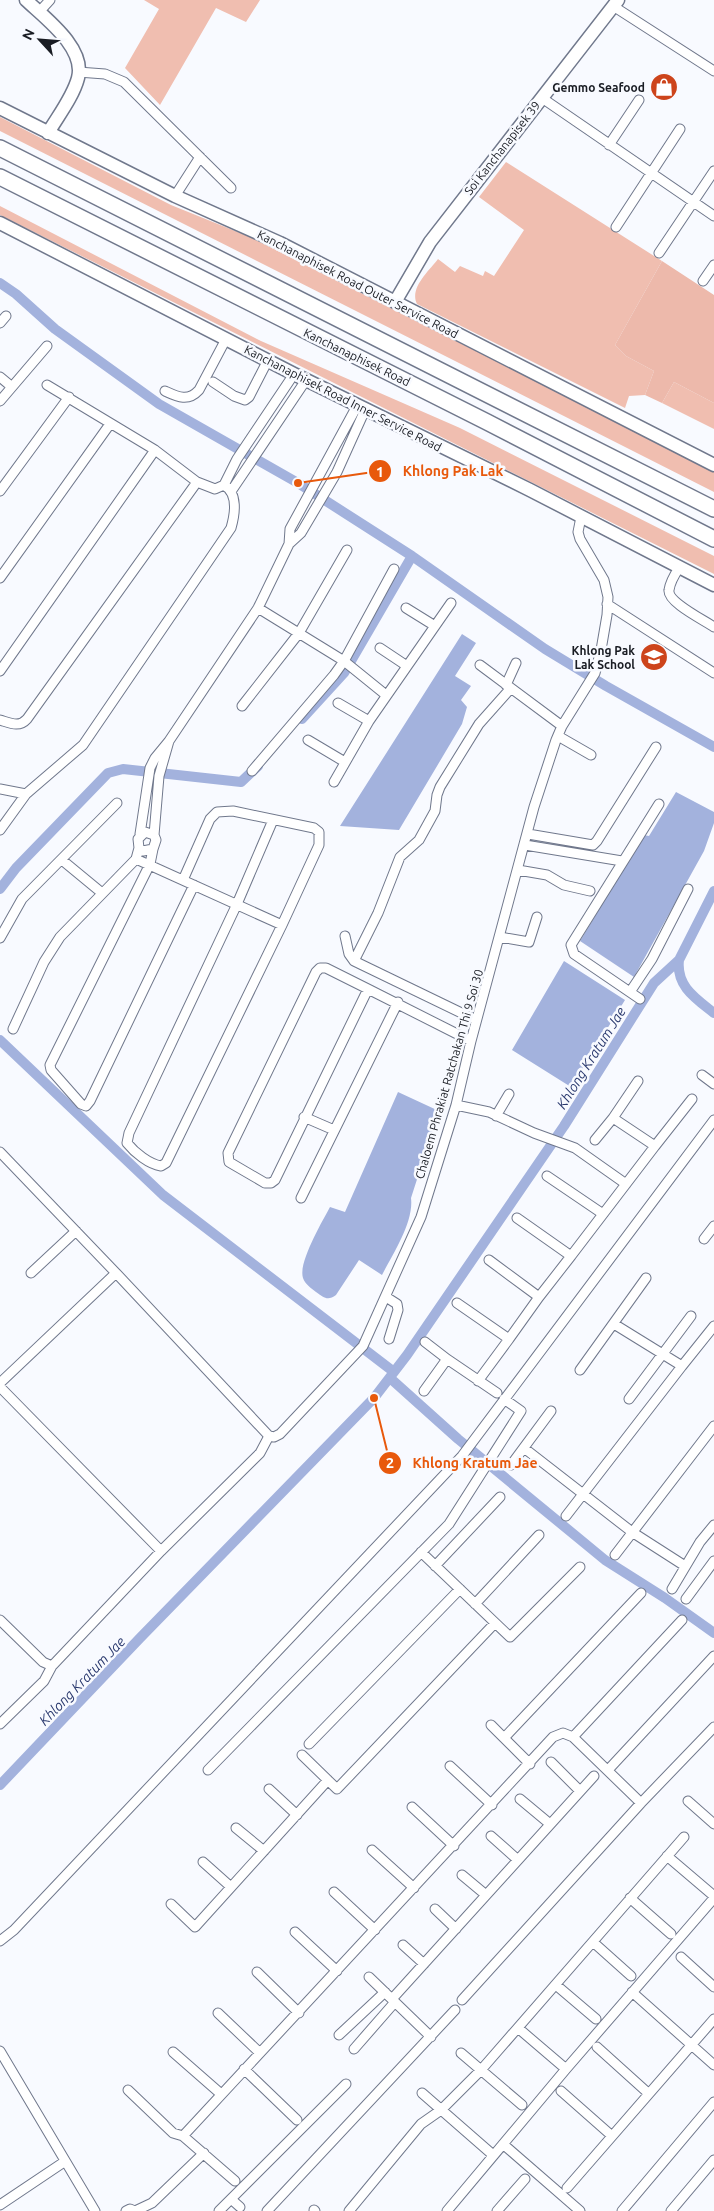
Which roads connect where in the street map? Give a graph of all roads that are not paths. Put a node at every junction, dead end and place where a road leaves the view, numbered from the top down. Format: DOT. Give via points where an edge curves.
graph roads {
  1 [pos="50,0"];
  2 [pos="29,1"];
  3 [pos="616,3"];
  4 [pos="39,12"];
  5 [pos="714,71"];
  6 [pos="78,72"];
  7 [pos="542,98"];
  8 [pos="639,100"];
  9 [pos="0,108"];
  10 [pos="680,129"];
  11 [pos="48,133"];
  12 [pos="609,145"];
  13 [pos="0,148"];
  14 [pos="200,156"];
  15 [pos="714,171"];
  16 [pos="650,174"];
  17 [pos="0,177"];
  18 [pos="231,188"];
  19 [pos="175,196"];
  20 [pos="693,202"];
  21 [pos="714,216"];
  22 [pos="0,223"];
  23 [pos="616,227"];
  24 [pos="658,253"];
  25 [pos="714,265"];
  26 [pos="703,281"];
  27 [pos="395,302"];
  28 [pos="226,340"];
  29 [pos="47,346"];
  30 [pos="268,360"];
  31 [pos="294,374"];
  32 [pos="0,377"];
  33 [pos="306,380"];
  34 [pos="213,382"];
  35 [pos="47,385"];
  36 [pos="12,387"];
  37 [pos="165,391"];
  38 [pos="69,397"];
  39 [pos="0,402"];
  40 [pos="361,408"];
  41 [pos="110,424"];
  42 [pos="155,450"];
  43 [pos="714,465"];
  44 [pos="197,482"];
  45 [pos="228,488"];
  46 [pos="0,490"];
  47 [pos="714,509"];
  48 [pos="581,517"];
  49 [pos="714,539"];
  50 [pos="289,544"];
  51 [pos="347,550"];
  52 [pos="679,568"];
  53 [pos="394,569"];
  54 [pos="0,578"];
  55 [pos="714,585"];
  56 [pos="451,604"];
  57 [pos="607,604"];
  58 [pos="258,608"];
  59 [pos="406,608"];
  60 [pos="435,626"];
  61 [pos="714,627"];
  62 [pos="299,633"];
  63 [pos="380,648"];
  64 [pos="345,662"];
  65 [pos="516,663"];
  66 [pos="480,665"];
  67 [pos="407,666"];
  68 [pos="0,671"];
  69 [pos="714,673"];
  70 [pos="508,686"];
  71 [pos="386,695"];
  72 [pos="338,704"];
  73 [pos="242,706"];
  74 [pos="0,720"];
  75 [pos="369,721"];
  76 [pos="562,726"];
  77 [pos="558,736"];
  78 [pos="308,740"];
  79 [pos="169,741"];
  80 [pos="656,747"];
  81 [pos="591,755"];
  82 [pos="345,762"];
  83 [pos="252,771"];
  84 [pos="334,782"];
  85 [pos="0,789"];
  86 [pos="26,794"];
  87 [pos="117,803"];
  88 [pos="659,804"];
  89 [pos="273,820"];
  90 [pos="0,830"];
  91 [pos="140,834"];
  92 [pos="528,834"];
  93 [pos="154,836"];
  94 [pos="525,845"];
  95 [pos="139,848"];
  96 [pos="153,849"];
  97 [pos="136,859"];
  98 [pos="62,860"];
  99 [pos="622,861"];
  100 [pos="150,864"];
  101 [pos="518,870"];
  102 [pos="183,880"];
  103 [pos="194,885"];
  104 [pos="688,889"];
  105 [pos="590,891"];
  106 [pos="102,893"];
  107 [pos="237,904"];
  108 [pos="537,917"];
  109 [pos="282,925"];
  110 [pos="346,936"];
  111 [pos="500,937"];
  112 [pos="0,938"];
  113 [pos="354,961"];
  114 [pos="368,989"];
  115 [pos="630,992"];
  116 [pos="640,999"];
  117 [pos="398,1002"];
  118 [pos="476,1020"];
  119 [pos="13,1029"];
  120 [pos="471,1041"];
  121 [pos="702,1075"];
  122 [pos="638,1081"];
  123 [pos="714,1084"];
  124 [pos="509,1094"];
  125 [pos="692,1099"];
  126 [pos="456,1105"];
  127 [pos="304,1116"];
  128 [pos="496,1116"];
  129 [pos="612,1118"];
  130 [pos="714,1120"];
  131 [pos="334,1130"];
  132 [pos="594,1140"];
  133 [pos="655,1146"];
  134 [pos="0,1152"];
  135 [pos="547,1176"];
  136 [pos="626,1184"];
  137 [pos="301,1198"];
  138 [pos="602,1214"];
  139 [pos="518,1218"];
  140 [pos="714,1226"];
  141 [pos="76,1231"];
  142 [pos="704,1239"];
  143 [pos="571,1256"];
  144 [pos="489,1260"];
  145 [pos="31,1273"];
  146 [pos="116,1273"];
  147 [pos="646,1278"];
  148 [pos="386,1297"];
  149 [pos="539,1297"];
  150 [pos="457,1303"];
  151 [pos="691,1316"];
  152 [pos="614,1324"];
  153 [pos="714,1326"];
  154 [pos="390,1339"];
  155 [pos="508,1339"];
  156 [pos="425,1342"];
  157 [pos="663,1353"];
  158 [pos="447,1359"];
  159 [pos="682,1366"];
  160 [pos="580,1370"];
  161 [pos="478,1381"];
  162 [pos="0,1383"];
  163 [pos="0,1387"];
  164 [pos="424,1391"];
  165 [pos="500,1396"];
  166 [pos="629,1399"];
  167 [pos="551,1410"];
  168 [pos="714,1426"];
  169 [pos="269,1436"];
  170 [pos="524,1448"];
  171 [pos="511,1465"];
  172 [pos="584,1494"];
  173 [pos="500,1497"];
  174 [pos="566,1516"];
  175 [pos="714,1525"];
  176 [pos="632,1532"];
  177 [pos="539,1536"];
  178 [pos="161,1551"];
  179 [pos="421,1552"];
  180 [pos="615,1555"];
  181 [pos="714,1561"];
  182 [pos="435,1566"];
  183 [pos="580,1566"];
  184 [pos="684,1566"];
  185 [pos="672,1588"];
  186 [pos="460,1589"];
  187 [pos="641,1593"];
  188 [pos="686,1599"];
  189 [pos="475,1604"];
  190 [pos="0,1620"];
  191 [pos="682,1620"];
  192 [pos="495,1623"];
  193 [pos="714,1656"];
  194 [pos="52,1666"];
  195 [pos="0,1724"];
  196 [pos="491,1725"];
  197 [pos="714,1727"];
  198 [pos="573,1737"];
  199 [pos="504,1738"];
  200 [pos="309,1744"];
  201 [pos="302,1755"];
  202 [pos="551,1762"];
  203 [pos="530,1764"];
  204 [pos="450,1766"];
  205 [pos="208,1770"];
  206 [pos="608,1770"];
  207 [pos="594,1776"];
  208 [pos="328,1780"];
  209 [pos="269,1789"];
  210 [pos="580,1791"];
  211 [pos="520,1799"];
  212 [pos="688,1801"];
  213 [pos="641,1803"];
  214 [pos="492,1805"];
  215 [pos="412,1808"];
  216 [pos="297,1815"];
  217 [pos="713,1820"];
  218 [pos="550,1824"];
  219 [pos="236,1828"];
  220 [pos="492,1836"];
  221 [pos="684,1837"];
  222 [pos="454,1846"];
  223 [pos="372,1850"];
  224 [pos="264,1852"];
  225 [pos="667,1856"];
  226 [pos="518,1860"];
  227 [pos="203,1862"];
  228 [pos="462,1875"];
  229 [pos="231,1887"];
  230 [pos="414,1888"];
  231 [pos="334,1892"];
  232 [pos="486,1896"];
  233 [pos="714,1897"];
  234 [pos="630,1898"];
  235 [pos="171,1904"];
  236 [pos="435,1909"];
  237 [pos="456,1929"];
  238 [pos="375,1930"];
  239 [pos="295,1932"];
  240 [pos="671,1934"];
  241 [pos="0,1940"];
  242 [pos="593,1942"];
  243 [pos="403,1945"];
  244 [pos="681,1957"];
  245 [pos="424,1964"];
  246 [pos="337,1971"];
  247 [pos="257,1972"];
  248 [pos="631,1976"];
  249 [pos="369,1978"];
  250 [pos="556,1984"];
  251 [pos="714,1987"];
  252 [pos="385,1992"];
  253 [pos="632,1992"];
  254 [pos="462,2000"];
  255 [pos="393,2001"];
  256 [pos="455,2010"];
  257 [pos="218,2013"];
  258 [pos="299,2013"];
  259 [pos="596,2019"];
  260 [pos="714,2019"];
  261 [pos="518,2028"];
  262 [pos="339,2036"];
  263 [pos="430,2037"];
  264 [pos="692,2044"];
  265 [pos="597,2047"];
  266 [pos="354,2049"];
  267 [pos="0,2051"];
  268 [pos="173,2052"];
  269 [pos="260,2053"];
  270 [pos="461,2053"];
  271 [pos="714,2065"];
  272 [pos="244,2069"];
  273 [pos="566,2069"];
  274 [pos="481,2070"];
  275 [pos="346,2084"];
  276 [pos="128,2090"];
  277 [pos="561,2091"];
  278 [pos="422,2093"];
  279 [pos="221,2094"];
  280 [pos="648,2094"];
  281 [pos="714,2102"];
  282 [pos="522,2104"];
  283 [pos="441,2110"];
  284 [pos="297,2120"];
  285 [pos="183,2136"];
  286 [pos="612,2136"];
  287 [pos="503,2144"];
  288 [pos="204,2152"];
  289 [pos="494,2155"];
  290 [pos="714,2160"];
  291 [pos="64,2162"];
  292 [pos="525,2179"];
  293 [pos="235,2181"];
  294 [pos="567,2188"];
  295 [pos="231,2199"];
  296 [pos="0,2205"];
  297 [pos="240,2206"];
  298 [pos="222,2210"];
  299 [pos="94,2211"];
  300 [pos="126,2211"];
  301 [pos="135,2211"];
  302 [pos="267,2211"];
  303 [pos="349,2211"];
  304 [pos="447,2211"];
  305 [pos="497,2211"];
  306 [pos="580,2211"];
  307 [pos="622,2211"];
  308 [pos="670,2211"];
  1 -- 4 [label="street"];
  2 -- 4 [label="main road"];
  3 -- 5 [label="street"];
  3 -- 7 [label="main road, Soi Kanchanapisek 39"];
  4 -- 6 [label="main road" via="68,40"];
  6 -- 11 [label="main road" via="74,88"];
  6 -- 14 [label="street" via="105,74 124,82"];
  7 -- 12 [label="street"];
  7 -- 27 [label="main road, Soi Kanchanapisek 39" via="430,242"];
  8 -- 12 [label="street"];
  9 -- 11 [label="main road, Kanchanaphisek Road Outer Service Road"];
  10 -- 16 [label="street"];
  11 -- 19 [label="main road, Kanchanaphisek Road Outer Service Road"];
  12 -- 16 [label="street"];
  13 -- 47 [label="highway, Kanchanaphisek Road"];
  14 -- 18 [label="street"];
  14 -- 19 [label="street"];
  15 -- 20 [label="street"];
  16 -- 20 [label="street"];
  16 -- 23 [label="street"];
  17 -- 49 [label="highway, Kanchanaphisek Road"];
  19 -- 27 [label="main road, Kanchanaphisek Road Outer Service Road" via="280,243"];
  20 -- 21 [label="street"];
  20 -- 24 [label="street"];
  22 -- 28 [label="main road, Kanchanaphisek Road Inner Service Road"];
  25 -- 26 [label="street"];
  27 -- 43 [label="main road, Kanchanaphisek Road Outer Service Road"];
  28 -- 30 [label="main road, Kanchanaphisek Road Inner Service Road"];
  28 -- 37 [label="street" via="194,396 187,398"];
  29 -- 36 [label="street"];
  30 -- 31 [label="main road, Kanchanaphisek Road Inner Service Road"];
  30 -- 34 [label="street" via="245,400"];
  31 -- 33 [label="main road, Kanchanaphisek Road Inner Service Road"];
  31 -- 45 [label="street" via="237,459"];
  32 -- 36 [label="street"];
  33 -- 40 [label="main road, Kanchanaphisek Road Inner Service Road"];
  33 -- 45 [label="street" via="249,467"];
  35 -- 38 [label="street"];
  36 -- 39 [label="street"];
  38 -- 41 [label="street"];
  38 -- 46 [label="street"];
  40 -- 48 [label="main road, Kanchanaphisek Road Inner Service Road"];
  40 -- 50 [label="street" via="336,472 301,533"];
  40 -- 50 [label="street" via="290,528"];
  41 -- 42 [label="street"];
  41 -- 54 [label="street"];
  42 -- 44 [label="street"];
  42 -- 68 [label="street"];
  44 -- 45 [label="street" via="214,488"];
  44 -- 74 [label="street" via="27,719 18,725"];
  45 -- 86 [label="street" via="234,511 230,528 209,560 83,745"];
  48 -- 52 [label="main road, Kanchanaphisek Road Inner Service Road"];
  48 -- 57 [label="street, Chaloem Phrakiat Ratchakan Thi 9 Soi 30" via="578,532 604,580"];
  50 -- 58 [label="street"];
  51 -- 62 [label="street"];
  52 -- 55 [label="main road, Kanchanaphisek Road Inner Service Road"];
  52 -- 61 [label="street" via="668,592 672,600"];
  53 -- 64 [label="street"];
  56 -- 60 [label="street"];
  57 -- 69 [label="street"];
  57 -- 76 [label="street, Chaloem Phrakiat Ratchakan Thi 9 Soi 30" via="595,673"];
  58 -- 62 [label="street"];
  58 -- 79 [label="street"];
  59 -- 60 [label="street"];
  60 -- 67 [label="street"];
  62 -- 64 [label="street"];
  62 -- 73 [label="street"];
  63 -- 67 [label="street"];
  64 -- 71 [label="street"];
  64 -- 83 [label="street"];
  65 -- 70 [label="street"];
  66 -- 70 [label="street"];
  67 -- 71 [label="street"];
  70 -- 76 [label="street"];
  70 -- 113 [label="street" via="479,724 440,787 435,811 419,840 400,856 378,913"];
  71 -- 75 [label="street"];
  72 -- 75 [label="street"];
  75 -- 82 [label="street"];
  76 -- 77 [label="street, Chaloem Phrakiat Ratchakan Thi 9 Soi 30"];
  77 -- 81 [label="street"];
  77 -- 92 [label="street, Chaloem Phrakiat Ratchakan Thi 9 Soi 30"];
  78 -- 82 [label="street"];
  79 -- 91 [label="street" via="155,758 148,775"];
  79 -- 93 [label="street" via="160,776"];
  80 -- 92 [label="street" via="593,845"];
  82 -- 84 [label="street"];
  85 -- 86 [label="street"];
  86 -- 90 [label="street"];
  87 -- 98 [label="street"];
  88 -- 99 [label="street"];
  89 -- 102 [label="street" via="234,811 217,812 210,819"];
  89 -- 107 [label="street"];
  89 -- 109 [label="street" via="314,828 320,838"];
  91 -- 93 [label="street"];
  91 -- 95 [label="street"];
  92 -- 94 [label="street, Chaloem Phrakiat Ratchakan Thi 9 Soi 30"];
  93 -- 96 [label="street"];
  94 -- 99 [label="street"];
  94 -- 101 [label="street, Chaloem Phrakiat Ratchakan Thi 9 Soi 30"];
  95 -- 96 [label="street" via="143,851"];
  95 -- 97 [label="street"];
  96 -- 100 [label="street"];
  97 -- 100 [label="street"];
  97 -- 106 [label="street"];
  98 -- 106 [label="street"];
  98 -- 112 [label="street" via="22,900"];
  99 -- 115 [label="street" via="571,946 574,954"];
  100 -- 102 [label="street"];
  100 -- 103 [label="street" via="50,1065 80,1104 86,1106 90,1101"];
  101 -- 105 [label="street" via="547,875 564,885"];
  101 -- 111 [label="street, Chaloem Phrakiat Ratchakan Thi 9 Soi 30"];
  102 -- 103 [label="street"];
  103 -- 107 [label="street"];
  104 -- 115 [label="street" via="652,959"];
  106 -- 119 [label="street" via="56,943"];
  107 -- 109 [label="street"];
  107 -- 109 [label="street" via="129,1133 127,1143 154,1165 161,1166 166,1162"];
  108 -- 111 [label="street" via="530,942"];
  110 -- 113 [label="street" via="349,954"];
  111 -- 118 [label="street, Chaloem Phrakiat Ratchakan Thi 9 Soi 30"];
  113 -- 118 [label="street"];
  114 -- 117 [label="street"];
  114 -- 127 [label="street"];
  114 -- 127 [label="street" via="326,968 316,972 228,1153 229,1162 265,1183 271,1183"];
  115 -- 116 [label="street"];
  117 -- 120 [label="street"];
  117 -- 131 [label="street"];
  118 -- 120 [label="street, Chaloem Phrakiat Ratchakan Thi 9 Soi 30"];
  120 -- 126 [label="street, Chaloem Phrakiat Ratchakan Thi 9 Soi 30"];
  121 -- 123 [label="street"];
  122 -- 129 [label="street"];
  124 -- 128 [label="street"];
  125 -- 133 [label="street"];
  126 -- 128 [label="street"];
  126 -- 148 [label="street, Chaloem Phrakiat Ratchakan Thi 9 Soi 30" via="421,1217"];
  127 -- 131 [label="street"];
  128 -- 136 [label="street" via="573,1148"];
  129 -- 132 [label="street"];
  129 -- 133 [label="street"];
  130 -- 165 [label="street"];
  131 -- 137 [label="street"];
  133 -- 136 [label="street"];
  134 -- 141 [label="street"];
  135 -- 138 [label="street"];
  136 -- 138 [label="street"];
  138 -- 143 [label="street"];
  139 -- 143 [label="street"];
  140 -- 142 [label="street"];
  141 -- 145 [label="street"];
  141 -- 146 [label="street"];
  143 -- 149 [label="street"];
  144 -- 149 [label="street"];
  146 -- 162 [label="street"];
  146 -- 169 [label="street"];
  147 -- 152 [label="street"];
  148 -- 154 [label="street" via="397,1304 398,1310"];
  148 -- 169 [label="street, Chaloem Phrakiat Ratchakan Thi 9 Soi 30" via="360,1349 280,1434"];
  149 -- 155 [label="street"];
  150 -- 155 [label="street"];
  151 -- 157 [label="street"];
  152 -- 157 [label="street"];
  152 -- 160 [label="street"];
  153 -- 159 [label="street"];
  155 -- 161 [label="street"];
  156 -- 158 [label="street"];
  157 -- 159 [label="street"];
  157 -- 166 [label="street"];
  158 -- 161 [label="street"];
  158 -- 164 [label="street"];
  159 -- 172 [label="street"];
  161 -- 165 [label="street"];
  163 -- 178 [label="street"];
  165 -- 179 [label="street" via="521,1411 449,1524"];
  165 -- 241 [label="street" via="462,1456 14,1930"];
  167 -- 170 [label="street"];
  168 -- 176 [label="street"];
  169 -- 178 [label="street" via="260,1454"];
  170 -- 171 [label="street"];
  170 -- 172 [label="street"];
  172 -- 174 [label="street"];
  172 -- 176 [label="street"];
  173 -- 182 [label="street"];
  175 -- 184 [label="street"];
  176 -- 180 [label="street"];
  176 -- 184 [label="street"];
  177 -- 189 [label="street"];
  178 -- 194 [label="street"];
  179 -- 182 [label="street"];
  179 -- 205 [label="street"];
  181 -- 188 [label="street"];
  182 -- 186 [label="street"];
  183 -- 192 [label="street" via="510,1637"];
  184 -- 185 [label="street"];
  186 -- 189 [label="street"];
  186 -- 200 [label="street"];
  187 -- 199 [label="street"];
  189 -- 192 [label="street"];
  190 -- 194 [label="street" via="43,1662"];
  191 -- 198 [label="street"];
  192 -- 208 [label="street" via="337,1789"];
  193 -- 206 [label="street"];
  194 -- 195 [label="street" via="44,1681"];
  196 -- 199 [label="street"];
  197 -- 213 [label="street"];
  198 -- 203 [label="street" via="558,1734"];
  198 -- 206 [label="street"];
  199 -- 203 [label="street"];
  201 -- 208 [label="street"];
  202 -- 210 [label="street"];
  203 -- 214 [label="street"];
  204 -- 214 [label="street"];
  206 -- 213 [label="street"];
  207 -- 210 [label="street"];
  208 -- 216 [label="street"];
  209 -- 216 [label="street"];
  210 -- 218 [label="street"];
  211 -- 218 [label="street"];
  212 -- 217 [label="street"];
  213 -- 254 [label="street"];
  214 -- 222 [label="street"];
  215 -- 222 [label="street"];
  216 -- 224 [label="street"];
  218 -- 226 [label="street"];
  219 -- 224 [label="street"];
  220 -- 226 [label="street"];
  221 -- 225 [label="street"];
  222 -- 230 [label="street"];
  223 -- 230 [label="street"];
  224 -- 229 [label="street"];
  225 -- 233 [label="street"];
  225 -- 234 [label="street"];
  226 -- 232 [label="street"];
  227 -- 229 [label="street"];
  228 -- 232 [label="street"];
  229 -- 235 [label="street" via="195,1927"];
  230 -- 238 [label="street"];
  231 -- 238 [label="street"];
  232 -- 237 [label="street"];
  233 -- 253 [label="street"];
  234 -- 240 [label="street"];
  234 -- 242 [label="street"];
  236 -- 237 [label="street"];
  237 -- 245 [label="street"];
  238 -- 246 [label="street"];
  239 -- 246 [label="street"];
  242 -- 248 [label="street"];
  242 -- 250 [label="street"];
  243 -- 245 [label="street"];
  244 -- 251 [label="street"];
  245 -- 255 [label="street"];
  246 -- 258 [label="street"];
  247 -- 258 [label="street"];
  249 -- 252 [label="street"];
  250 -- 259 [label="street"];
  250 -- 261 [label="street"];
  252 -- 255 [label="street"];
  252 -- 262 [label="street"];
  253 -- 264 [label="street"];
  253 -- 273 [label="street"];
  255 -- 263 [label="street"];
  255 -- 266 [label="street"];
  256 -- 263 [label="street"];
  257 -- 269 [label="street"];
  258 -- 269 [label="street"];
  260 -- 264 [label="street"];
  261 -- 273 [label="street"];
  261 -- 274 [label="street"];
  263 -- 302 [label="street"];
  264 -- 271 [label="street"];
  264 -- 280 [label="street"];
  265 -- 280 [label="street"];
  267 -- 291 [label="street"];
  268 -- 279 [label="street"];
  269 -- 272 [label="street"];
  270 -- 274 [label="street"];
  272 -- 279 [label="street"];
  272 -- 284 [label="street"];
  273 -- 287 [label="street"];
  274 -- 282 [label="street"];
  274 -- 283 [label="street"];
  275 -- 295 [label="street"];
  276 -- 285 [label="street" via="173,2133"];
  277 -- 286 [label="street"];
  278 -- 283 [label="street"];
  279 -- 285 [label="street"];
  280 -- 286 [label="street"];
  281 -- 307 [label="street"];
  283 -- 289 [label="street"];
  283 -- 303 [label="street" via="421,2124"];
  285 -- 288 [label="street"];
  286 -- 294 [label="street"];
  287 -- 289 [label="street"];
  287 -- 306 [label="street"];
  288 -- 293 [label="street"];
  288 -- 301 [label="street" via="152,2203"];
  289 -- 304 [label="street"];
  290 -- 308 [label="street"];
  291 -- 296 [label="street"];
  291 -- 299 [label="street"];
  292 -- 305 [label="street"];
  295 -- 297 [label="street"];
  295 -- 298 [label="street"];
  300 -- 301 [label="street"];
}
